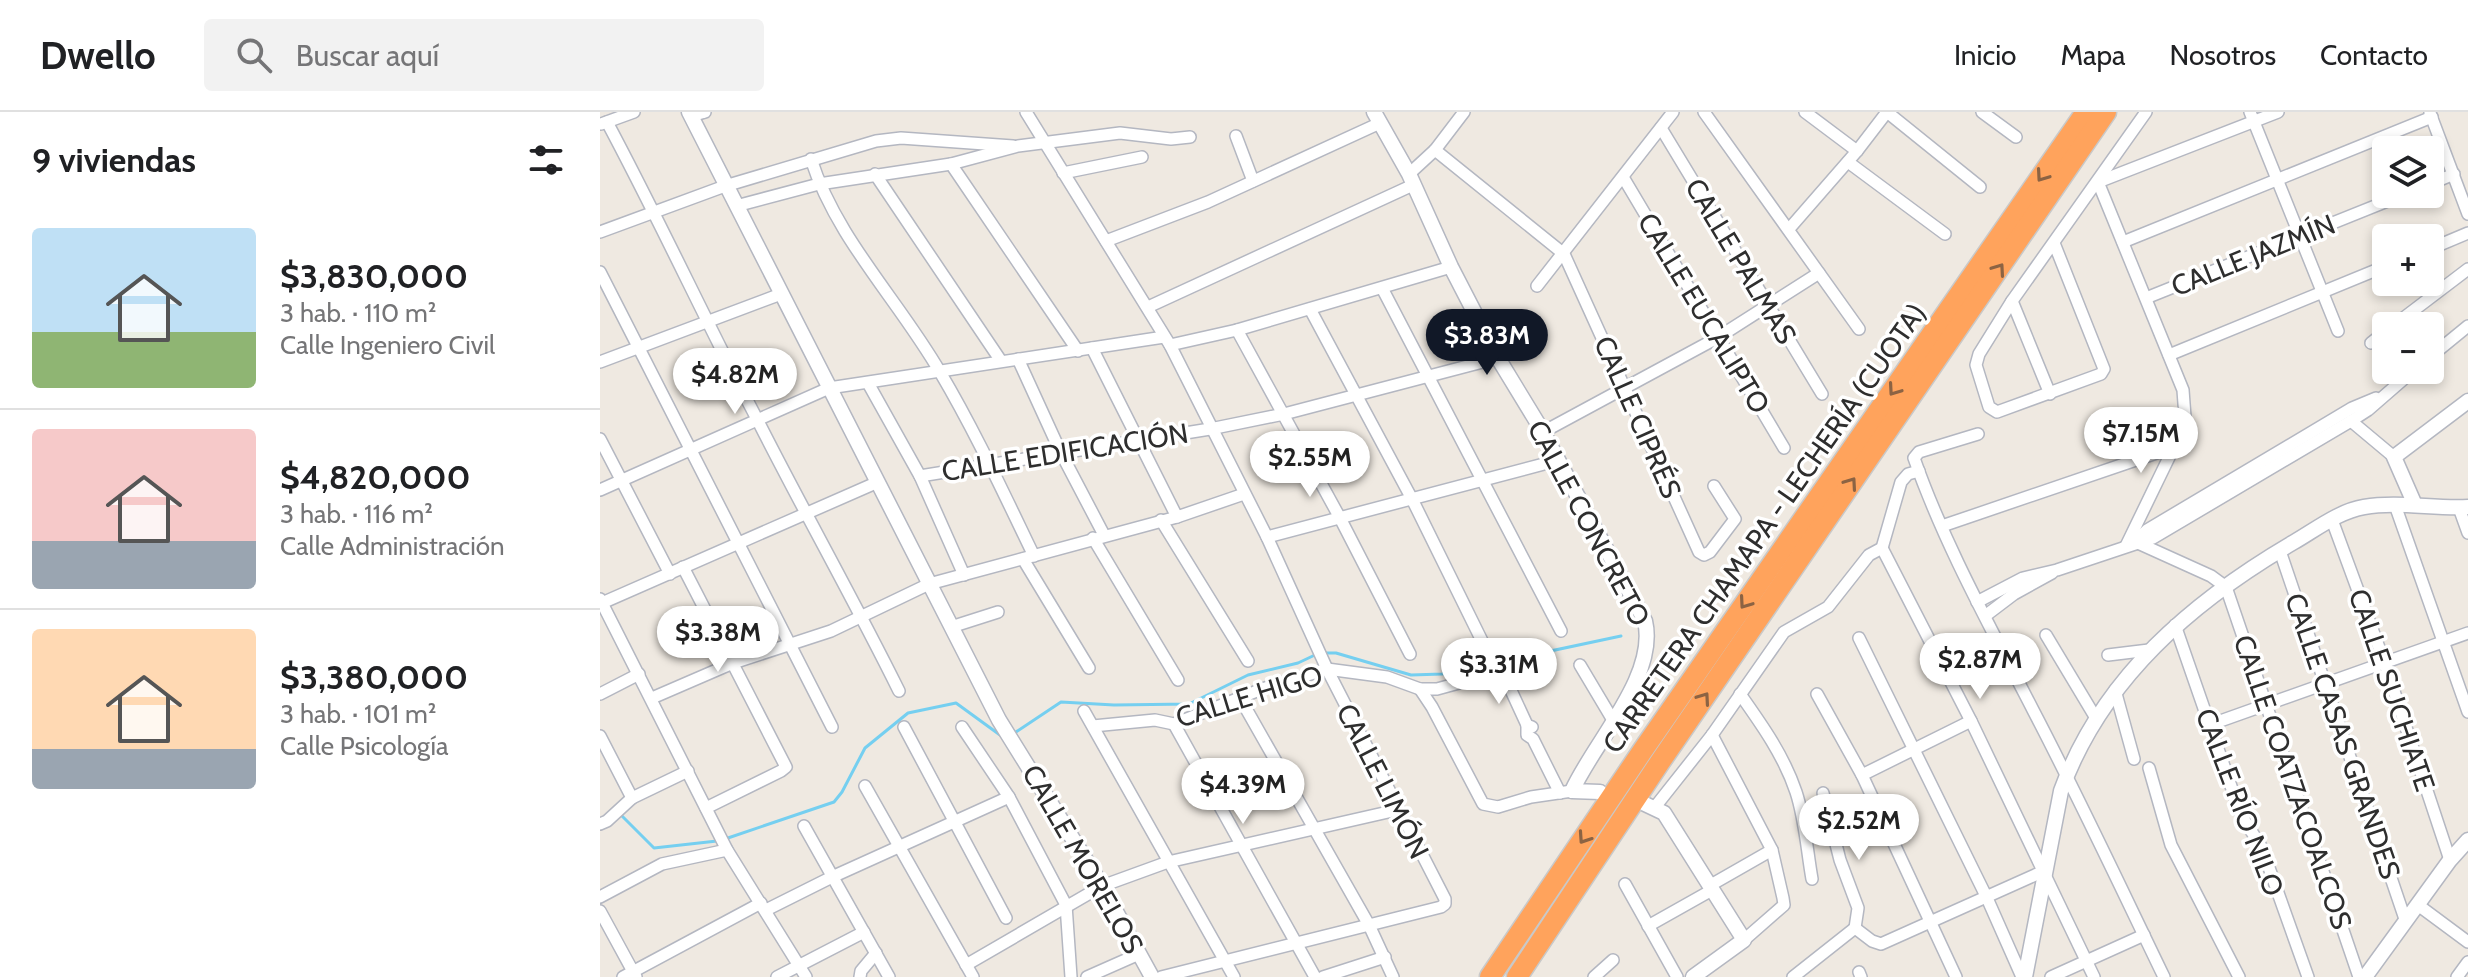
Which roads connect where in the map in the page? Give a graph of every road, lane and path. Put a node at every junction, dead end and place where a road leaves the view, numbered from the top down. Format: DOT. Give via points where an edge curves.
graph roads {
  1 [pos="634,112"];
  2 [pos="1026,112"];
  3 [pos="1464,112"];
  4 [pos="1673,112"];
  5 [pos="1704,112"];
  6 [pos="1805,112"];
  7 [pos="1887,112"];
  8 [pos="1982,112"];
  9 [pos="2086,112"];
  10 [pos="2106,112"];
  11 [pos="2146,112"];
  12 [pos="2278,112"];
  13 [pos="695,113"];
  14 [pos="2431,114"];
  15 [pos="2252,117"];
  16 [pos="1377,118"];
  17 [pos="603,123"];
  18 [pos="1661,128"];
  19 [pos="1236,136"];
  20 [pos="1190,137"];
  21 [pos="2016,137"];
  22 [pos="1043,142"];
  23 [pos="1018,146"];
  24 [pos="1435,150"];
  25 [pos="1857,151"];
  26 [pos="1142,157"];
  27 [pos="811,159"];
  28 [pos="1848,162"];
  29 [pos="951,164"];
  30 [pos="1063,173"];
  31 [pos="875,174"];
  32 [pos="2454,174"];
  33 [pos="1623,177"];
  34 [pos="2444,178"];
  35 [pos="1411,180"];
  36 [pos="1253,181"];
  37 [pos="2277,181"];
  38 [pos="2098,182"];
  39 [pos="819,184"];
  40 [pos="725,186"];
  41 [pos="1980,187"];
  42 [pos="736,206"];
  43 [pos="2372,208"];
  44 [pos="655,212"];
  45 [pos="2468,214"];
  46 [pos="1789,229"];
  47 [pos="600,232"];
  48 [pos="2468,233"];
  49 [pos="1945,234"];
  50 [pos="2300,237"];
  51 [pos="1106,241"];
  52 [pos="2123,242"];
  53 [pos="2054,243"];
  54 [pos="2444,243"];
  55 [pos="1564,254"];
  56 [pos="1451,267"];
  57 [pos="2468,269"];
  58 [pos="600,272"];
  59 [pos="2372,272"];
  60 [pos="1819,273"];
  61 [pos="1537,286"];
  62 [pos="1382,288"];
  63 [pos="2322,292"];
  64 [pos="781,294"];
  65 [pos="2146,298"];
  66 [pos="2012,301"];
  67 [pos="1767,306"];
  68 [pos="1148,307"];
  69 [pos="1310,309"];
  70 [pos="2411,312"];
  71 [pos="707,322"];
  72 [pos="2468,326"];
  73 [pos="1859,329"];
  74 [pos="1237,330"];
  75 [pos="2338,331"];
  76 [pos="1717,338"];
  77 [pos="1167,341"];
  78 [pos="2444,346"];
  79 [pos="638,348"];
  80 [pos="1092,348"];
  81 [pos="1078,351"];
  82 [pos="2169,355"];
  83 [pos="1498,358"];
  84 [pos="1018,359"];
  85 [pos="1001,361"];
  86 [pos="600,362"];
  87 [pos="939,370"];
  88 [pos="1427,375"];
  89 [pos="868,383"];
  90 [pos="2396,384"];
  91 [pos="1625,387"];
  92 [pos="829,388"];
  93 [pos="1822,394"];
  94 [pos="2050,394"];
  95 [pos="2384,394"];
  96 [pos="1355,395"];
  97 [pos="2468,401"];
  98 [pos="1284,414"];
  99 [pos="757,421"];
  100 [pos="2351,421"];
  101 [pos="1210,429"];
  102 [pos="1543,432"];
  103 [pos="1978,434"];
  104 [pos="600,439"];
  105 [pos="1140,441"];
  106 [pos="2174,447"];
  107 [pos="1784,448"];
  108 [pos="690,451"];
  109 [pos="1061,453"];
  110 [pos="2394,457"];
  111 [pos="1559,460"];
  112 [pos="990,464"];
  113 [pos="1919,471"];
  114 [pos="920,476"];
  115 [pos="622,480"];
  116 [pos="1484,480"];
  117 [pos="878,482"];
  118 [pos="1714,486"];
  119 [pos="600,490"];
  120 [pos="1244,494"];
  121 [pos="1412,499"];
  122 [pos="2395,505"];
  123 [pos="2415,505"];
  124 [pos="2463,507"];
  125 [pos="806,514"];
  126 [pos="1177,517"];
  127 [pos="1340,518"];
  128 [pos="1161,520"];
  129 [pos="2332,520"];
  130 [pos="1942,526"];
  131 [pos="2468,533"];
  132 [pos="1098,537"];
  133 [pos="1267,537"];
  134 [pos="738,543"];
  135 [pos="2133,543"];
  136 [pos="1882,548"];
  137 [pos="2280,551"];
  138 [pos="1029,558"];
  139 [pos="683,567"];
  140 [pos="2057,570"];
  141 [pos="670,574"];
  142 [pos="964,575"];
  143 [pos="929,584"];
  144 [pos="2226,587"];
  145 [pos="601,601"];
  146 [pos="1977,602"];
  147 [pos="998,612"];
  148 [pos="862,616"];
  149 [pos="1985,616"];
  150 [pos="2175,625"];
  151 [pos="951,627"];
  152 [pos="1561,631"];
  153 [pos="2468,633"];
  154 [pos="2046,635"];
  155 [pos="1859,638"];
  156 [pos="2443,642"];
  157 [pos="789,645"];
  158 [pos="1485,647"];
  159 [pos="2149,650"];
  160 [pos="1410,654"];
  161 [pos="2108,655"];
  162 [pos="1321,658"];
  163 [pos="1248,661"];
  164 [pos="733,663"];
  165 [pos="1543,664"];
  166 [pos="2385,664"];
  167 [pos="1580,665"];
  168 [pos="1089,668"];
  169 [pos="1503,673"];
  170 [pos="639,674"];
  171 [pos="1178,680"];
  172 [pos="2326,684"];
  173 [pos="1420,689"];
  174 [pos="2115,690"];
  175 [pos="899,691"];
  176 [pos="600,694"];
  177 [pos="1740,694"];
  178 [pos="1817,694"];
  179 [pos="652,698"];
  180 [pos="1240,698"];
  181 [pos="2267,705"];
  182 [pos="1084,711"];
  183 [pos="2468,712"];
  184 [pos="2097,720"];
  185 [pos="1971,721"];
  186 [pos="1614,722"];
  187 [pos="1174,724"];
  188 [pos="2209,725"];
  189 [pos="1093,726"];
  190 [pos="832,727"];
  191 [pos="904,727"];
  192 [pos="962,727"];
  193 [pos="1712,735"];
  194 [pos="600,736"];
  195 [pos="1915,749"];
  196 [pos="2134,759"];
  197 [pos="2149,768"];
  198 [pos="688,771"];
  199 [pos="1862,775"];
  200 [pos="2066,775"];
  201 [pos="865,786"];
  202 [pos="1566,792"];
  203 [pos="1600,792"];
  204 [pos="1823,793"];
  205 [pos="1009,797"];
  206 [pos="632,798"];
  207 [pos="1650,806"];
  208 [pos="1397,810"];
  209 [pos="708,811"];
  210 [pos="954,822"];
  211 [pos="604,823"];
  212 [pos="804,826"];
  213 [pos="1316,830"];
  214 [pos="2468,840"];
  215 [pos="1240,844"];
  216 [pos="726,848"];
  217 [pos="900,848"];
  218 [pos="1772,850"];
  219 [pos="2450,860"];
  220 [pos="1168,862"];
  221 [pos="2044,871"];
  222 [pos="832,877"];
  223 [pos="1812,879"];
  224 [pos="1625,884"];
  225 [pos="1102,886"];
  226 [pos="1710,888"];
  227 [pos="600,897"];
  228 [pos="1987,898"];
  229 [pos="1066,905"];
  230 [pos="2418,905"];
  231 [pos="764,907"];
  232 [pos="600,911"];
  233 [pos="1006,918"];
  234 [pos="1930,922"];
  235 [pos="2406,922"];
  236 [pos="1369,925"];
  237 [pos="1648,926"];
  238 [pos="1855,928"];
  239 [pos="864,932"];
  240 [pos="2144,935"];
  241 [pos="1744,940"];
  242 [pos="2468,942"];
  243 [pos="1298,943"];
  244 [pos="876,953"];
  245 [pos="1139,954"];
  246 [pos="1385,957"];
  247 [pos="1613,960"];
  248 [pos="1223,961"];
  249 [pos="2086,961"];
  250 [pos="2468,962"];
  251 [pos="800,965"];
  252 [pos="966,965"];
  253 [pos="631,975"];
  254 [pos="777,977"];
  255 [pos="806,977"];
  256 [pos="860,977"];
  257 [pos="889,977"];
  258 [pos="973,977"];
  259 [pos="1071,977"];
  260 [pos="1087,977"];
  261 [pos="1152,977"];
  262 [pos="1161,977"];
  263 [pos="1234,977"];
  264 [pos="1315,977"];
  265 [pos="1323,977"];
  266 [pos="1393,977"];
  267 [pos="1490,977"];
  268 [pos="1517,977"];
  269 [pos="1594,977"];
  270 [pos="1677,977"];
  271 [pos="1693,977"];
  272 [pos="1794,977"];
  273 [pos="1956,977"];
  274 [pos="2024,977"];
  275 [pos="2051,977"];
  276 [pos="2094,977"];
  277 [pos="2164,977"];
  278 [pos="2239,977"];
  279 [pos="2308,977"];
  280 [pos="2362,977"];
  281 [pos="2457,977"];
  1 -- 17 [label="street"];
  2 -- 22 [label="street, CALLE LIMÓN"];
  3 -- 24 [label="street"];
  4 -- 18 [label="street"];
  5 -- 46 [label="street"];
  6 -- 25 [label="street"];
  7 -- 25 [label="street"];
  7 -- 41 [label="street"];
  8 -- 21 [label="street"];
  9 -- 267 [label="highway, CARRETERA CHAMAPA - LECHERÍA (CUOTA), one-way"];
  268 -- 10 [label="highway, CARRETERA CHAMAPA - LECHERÍA (CUOTA), one-way"];
  11 -- 38 [label="street"];
  12 -- 15 [label="street"];
  13 -- 40 [label="street, CALLE MORELOS"];
  14 -- 32 [label="street"];
  14 -- 37 [label="street"];
  15 -- 37 [label="street"];
  15 -- 38 [label="street"];
  16 -- 35 [label="street, CALLE CONCRETO"];
  16 -- 36 [label="street"];
  17 -- 44 [label="street"];
  18 -- 33 [label="street"];
  18 -- 67 [label="street, CALLE PALMAS"];
  19 -- 36 [label="street"];
  20 -- 22 [label="street" via="1120,133"];
  22 -- 23 [label="street"];
  22 -- 30 [label="street, CALLE LIMÓN"];
  23 -- 27 [label="street" via="888,138"];
  23 -- 29 [label="street"];
  24 -- 35 [label="street"];
  24 -- 55 [label="street, CALLE CIPRÉS"];
  25 -- 28 [label="street"];
  26 -- 30 [label="street"];
  27 -- 39 [label="street"];
  27 -- 40 [label="street"];
  28 -- 46 [label="street"];
  28 -- 49 [label="street"];
  29 -- 31 [label="street"];
  29 -- 81 [label="street"];
  30 -- 51 [label="street, CALLE LIMÓN"];
  31 -- 39 [label="street"];
  31 -- 85 [label="street"];
  32 -- 34 [label="street"];
  32 -- 45 [label="street"];
  33 -- 55 [label="street"];
  33 -- 76 [label="street, CALLE EUCALIPTO"];
  35 -- 56 [label="street, CALLE CONCRETO"];
  35 -- 68 [label="street"];
  36 -- 51 [label="street"];
  37 -- 50 [label="street"];
  37 -- 52 [label="street"];
  38 -- 52 [label="street"];
  38 -- 53 [label="street"];
  39 -- 42 [label="street"];
  39 -- 87 [label="street"];
  40 -- 42 [label="street, CALLE MORELOS"];
  40 -- 44 [label="street"];
  42 -- 64 [label="street, CALLE MORELOS"];
  43 -- 50 [label="street, CALLE JAZMÍN"];
  44 -- 47 [label="street"];
  44 -- 71 [label="street"];
  46 -- 60 [label="street"];
  48 -- 54 [label="street"];
  50 -- 63 [label="street"];
  50 -- 65 [label="street, CALLE JAZMÍN"];
  51 -- 68 [label="street, CALLE LIMÓN"];
  52 -- 65 [label="street"];
  53 -- 66 [label="street"];
  53 -- 94 [label="street" via="2104,369"];
  55 -- 61 [label="street"];
  55 -- 91 [label="street, CALLE CIPRÉS"];
  56 -- 62 [label="street"];
  56 -- 83 [label="street, CALLE CONCRETO"];
  57 -- 70 [label="street"];
  58 -- 79 [label="street"];
  59 -- 63 [label="street"];
  60 -- 67 [label="street"];
  60 -- 73 [label="street"];
  62 -- 69 [label="street"];
  62 -- 88 [label="street"];
  63 -- 75 [label="street"];
  63 -- 82 [label="street"];
  64 -- 71 [label="street"];
  64 -- 92 [label="street, CALLE MORELOS"];
  65 -- 82 [label="street"];
  66 -- 94 [label="street"];
  66 -- 94 [label="street" via="1977,359 1989,407 1997,412"];
  67 -- 76 [label="street"];
  67 -- 93 [label="street, CALLE PALMAS"];
  68 -- 77 [label="street, CALLE LIMÓN"];
  69 -- 74 [label="street"];
  69 -- 96 [label="street"];
  71 -- 79 [label="street"];
  71 -- 99 [label="street"];
  72 -- 78 [label="street"];
  74 -- 77 [label="street"];
  74 -- 98 [label="street"];
  76 -- 91 [label="street"];
  76 -- 107 [label="street, CALLE EUCALIPTO"];
  77 -- 80 [label="street"];
  77 -- 101 [label="street, CALLE LIMÓN"];
  79 -- 86 [label="street"];
  79 -- 108 [label="street"];
  80 -- 81 [label="street"];
  80 -- 105 [label="street"];
  81 -- 84 [label="street"];
  82 -- 106 [label="street" via="2183,390 2185,417"];
  83 -- 88 [label="street, CALLE EDIFICACIÓN"];
  83 -- 102 [label="street, CALLE CONCRETO"];
  84 -- 85 [label="street"];
  84 -- 109 [label="street"];
  85 -- 87 [label="street"];
  87 -- 89 [label="street"];
  87 -- 112 [label="street"];
  88 -- 96 [label="street, CALLE EDIFICACIÓN"];
  88 -- 116 [label="street"];
  89 -- 92 [label="street"];
  89 -- 114 [label="street"];
  90 -- 95 [label="street"];
  91 -- 102 [label="street"];
  91 -- 118 [label="street, CALLE CIPRÉS" via="1704,555 1735,519"];
  92 -- 99 [label="street"];
  92 -- 117 [label="street, CALLE MORELOS"];
  95 -- 100 [label="street"];
  95 -- 135 [label="street" via="2352,408"];
  96 -- 98 [label="street, CALLE EDIFICACIÓN"];
  96 -- 121 [label="street"];
  97 -- 110 [label="street"];
  98 -- 101 [label="street, CALLE EDIFICACIÓN"];
  98 -- 127 [label="street"];
  99 -- 108 [label="street"];
  99 -- 125 [label="street"];
  100 -- 110 [label="street"];
  100 -- 135 [label="street" via="2153,538"];
  101 -- 105 [label="street, CALLE EDIFICACIÓN"];
  101 -- 120 [label="street, CALLE LIMÓN"];
  102 -- 111 [label="street, CALLE CONCRETO"];
  103 -- 113 [label="street" via="1916,454"];
  104 -- 115 [label="street"];
  105 -- 109 [label="street, CALLE EDIFICACIÓN"];
  105 -- 126 [label="street"];
  106 -- 130 [label="street"];
  106 -- 135 [label="street"];
  108 -- 115 [label="street"];
  108 -- 134 [label="street"];
  109 -- 112 [label="street, CALLE EDIFICACIÓN"];
  109 -- 132 [label="street"];
  110 -- 123 [label="street"];
  111 -- 116 [label="street"];
  111 -- 186 [label="street, CALLE CONCRETO" via="1649,637"];
  112 -- 114 [label="street, CALLE EDIFICACIÓN"];
  112 -- 138 [label="street"];
  113 -- 130 [label="street"];
  113 -- 136 [label="street" via="1901,482"];
  114 -- 142 [label="street"];
  115 -- 119 [label="street"];
  115 -- 141 [label="street"];
  116 -- 121 [label="street"];
  116 -- 152 [label="street"];
  117 -- 125 [label="street"];
  117 -- 143 [label="street, CALLE MORELOS"];
  120 -- 126 [label="street"];
  120 -- 133 [label="street, CALLE LIMÓN"];
  121 -- 127 [label="street"];
  121 -- 158 [label="street"];
  122 -- 123 [label="street"];
  122 -- 129 [label="street" via="2362,507"];
  122 -- 156 [label="street"];
  123 -- 124 [label="street"];
  124 -- 131 [label="street"];
  125 -- 134 [label="street"];
  125 -- 148 [label="street"];
  126 -- 128 [label="street"];
  127 -- 133 [label="street"];
  127 -- 160 [label="street"];
  128 -- 132 [label="street"];
  128 -- 163 [label="street"];
  129 -- 137 [label="street"];
  129 -- 166 [label="street, CALLE SUCHIATE"];
  130 -- 146 [label="street"];
  132 -- 138 [label="street"];
  132 -- 171 [label="street"];
  133 -- 162 [label="street, CALLE LIMÓN"];
  134 -- 139 [label="street"];
  134 -- 157 [label="street"];
  135 -- 140 [label="street"];
  135 -- 144 [label="street"];
  136 -- 177 [label="street" via="1869,555 1828,607 1784,632"];
  136 -- 185 [label="street"];
  137 -- 144 [label="street"];
  137 -- 172 [label="street, CALLE CASAS GRANDES"];
  138 -- 142 [label="street"];
  138 -- 168 [label="street"];
  139 -- 141 [label="street"];
  139 -- 164 [label="street"];
  140 -- 146 [label="street" via="2007,584"];
  140 -- 149 [label="street"];
  141 -- 145 [label="street"];
  142 -- 143 [label="street"];
  143 -- 148 [label="street"];
  143 -- 151 [label="street, CALLE MORELOS"];
  144 -- 150 [label="street"];
  144 -- 181 [label="street, CALLE COATZACOALCOS"];
  145 -- 170 [label="street"];
  146 -- 149 [label="street"];
  147 -- 151 [label="street"];
  148 -- 157 [label="street"];
  148 -- 175 [label="street"];
  149 -- 200 [label="street"];
  150 -- 159 [label="street"];
  150 -- 188 [label="street, CALLE RÍO NILO"];
  151 -- 225 [label="street, CALLE MORELOS" via="999,720"];
  153 -- 156 [label="street"];
  154 -- 184 [label="street"];
  155 -- 195 [label="street"];
  156 -- 166 [label="street"];
  156 -- 183 [label="street"];
  157 -- 164 [label="street"];
  157 -- 190 [label="street"];
  159 -- 161 [label="street"];
  159 -- 174 [label="street"];
  162 -- 173 [label="street, CALLE HIGO"];
  162 -- 180 [label="street, CALLE HIGO"];
  162 -- 208 [label="street, CALLE LIMÓN"];
  164 -- 179 [label="street"];
  164 -- 209 [label="street" via="786,767"];
  165 -- 169 [label="street, CALLE HIGO"];
  166 -- 172 [label="street"];
  166 -- 219 [label="street, CALLE SUCHIATE"];
  167 -- 186 [label="street"];
  169 -- 173 [label="street, CALLE HIGO"];
  169 -- 202 [label="street" via="1532,727 1533,739"];
  170 -- 176 [label="street"];
  170 -- 179 [label="street"];
  172 -- 181 [label="street"];
  172 -- 235 [label="street, CALLE CASAS GRANDES"];
  173 -- 202 [label="street" via="1483,804 1498,807"];
  174 -- 184 [label="street"];
  174 -- 196 [label="street"];
  177 -- 193 [label="street"];
  177 -- 223 [label="street" via="1788,770 1798,796"];
  178 -- 199 [label="street"];
  179 -- 198 [label="street"];
  180 -- 187 [label="street, CALLE HIGO"];
  180 -- 213 [label="street"];
  181 -- 188 [label="street"];
  181 -- 280 [label="street, CALLE COATZACOALCOS"];
  182 -- 189 [label="street"];
  184 -- 200 [label="street"];
  185 -- 195 [label="street"];
  185 -- 221 [label="street"];
  186 -- 202 [label="street"];
  187 -- 189 [label="street, CALLE HIGO" via="1155,720"];
  187 -- 215 [label="street"];
  188 -- 279 [label="street, CALLE RÍO NILO" via="2241,815 2262,848"];
  189 -- 220 [label="street"];
  191 -- 210 [label="street"];
  192 -- 205 [label="street"];
  193 -- 207 [label="street"];
  193 -- 218 [label="street"];
  194 -- 206 [label="street"];
  195 -- 199 [label="street"];
  195 -- 228 [label="street"];
  197 -- 278 [label="street" via="2171,845"];
  198 -- 206 [label="street"];
  198 -- 209 [label="street"];
  199 -- 234 [label="street"];
  200 -- 221 [label="street"];
  200 -- 240 [label="street"];
  201 -- 217 [label="street"];
  202 -- 203 [label="street"];
  204 -- 238 [label="street" via="1858,908"];
  205 -- 210 [label="street"];
  205 -- 229 [label="street"];
  206 -- 211 [label="street"];
  207 -- 226 [label="street" via="1664,813"];
  208 -- 213 [label="street"];
  208 -- 236 [label="street, CALLE LIMÓN" via="1445,904"];
  209 -- 216 [label="street"];
  210 -- 217 [label="street"];
  210 -- 233 [label="street"];
  212 -- 222 [label="street"];
  213 -- 215 [label="street"];
  213 -- 236 [label="street"];
  214 -- 219 [label="street"];
  215 -- 220 [label="street"];
  215 -- 243 [label="street"];
  216 -- 227 [label="street" via="662,864"];
  216 -- 231 [label="street"];
  217 -- 222 [label="street"];
  217 -- 252 [label="street"];
  218 -- 226 [label="street"];
  218 -- 241 [label="street" via="1784,905"];
  219 -- 230 [label="street"];
  220 -- 225 [label="street"];
  220 -- 248 [label="street"];
  221 -- 228 [label="street"];
  221 -- 249 [label="street"];
  221 -- 274 [label="street"];
  222 -- 231 [label="street"];
  222 -- 239 [label="street"];
  224 -- 237 [label="street"];
  225 -- 229 [label="street"];
  225 -- 245 [label="street, CALLE MORELOS"];
  226 -- 237 [label="street"];
  226 -- 241 [label="street"];
  228 -- 234 [label="street"];
  228 -- 274 [label="street"];
  229 -- 252 [label="street"];
  229 -- 259 [label="street"];
  230 -- 235 [label="street"];
  230 -- 242 [label="street"];
  231 -- 251 [label="street"];
  231 -- 253 [label="street"];
  232 -- 253 [label="street"];
  234 -- 238 [label="street" via="1881,944"];
  234 -- 273 [label="street"];
  235 -- 280 [label="street"];
  236 -- 243 [label="street"];
  236 -- 246 [label="street"];
  237 -- 270 [label="street"];
  238 -- 272 [label="street"];
  239 -- 244 [label="street"];
  239 -- 251 [label="street"];
  240 -- 249 [label="street"];
  240 -- 277 [label="street"];
  241 -- 271 [label="street"];
  243 -- 248 [label="street"];
  243 -- 264 [label="street"];
  244 -- 256 [label="street"];
  244 -- 257 [label="street"];
  245 -- 260 [label="street"];
  245 -- 261 [label="street, CALLE MORELOS"];
  246 -- 265 [label="street"];
  246 -- 266 [label="street"];
  247 -- 269 [label="street"];
  248 -- 262 [label="street"];
  248 -- 263 [label="street"];
  249 -- 275 [label="street"];
  249 -- 276 [label="street"];
  250 -- 281 [label="street"];
  251 -- 254 [label="street"];
  251 -- 255 [label="street"];
  252 -- 258 [label="street"];
}
